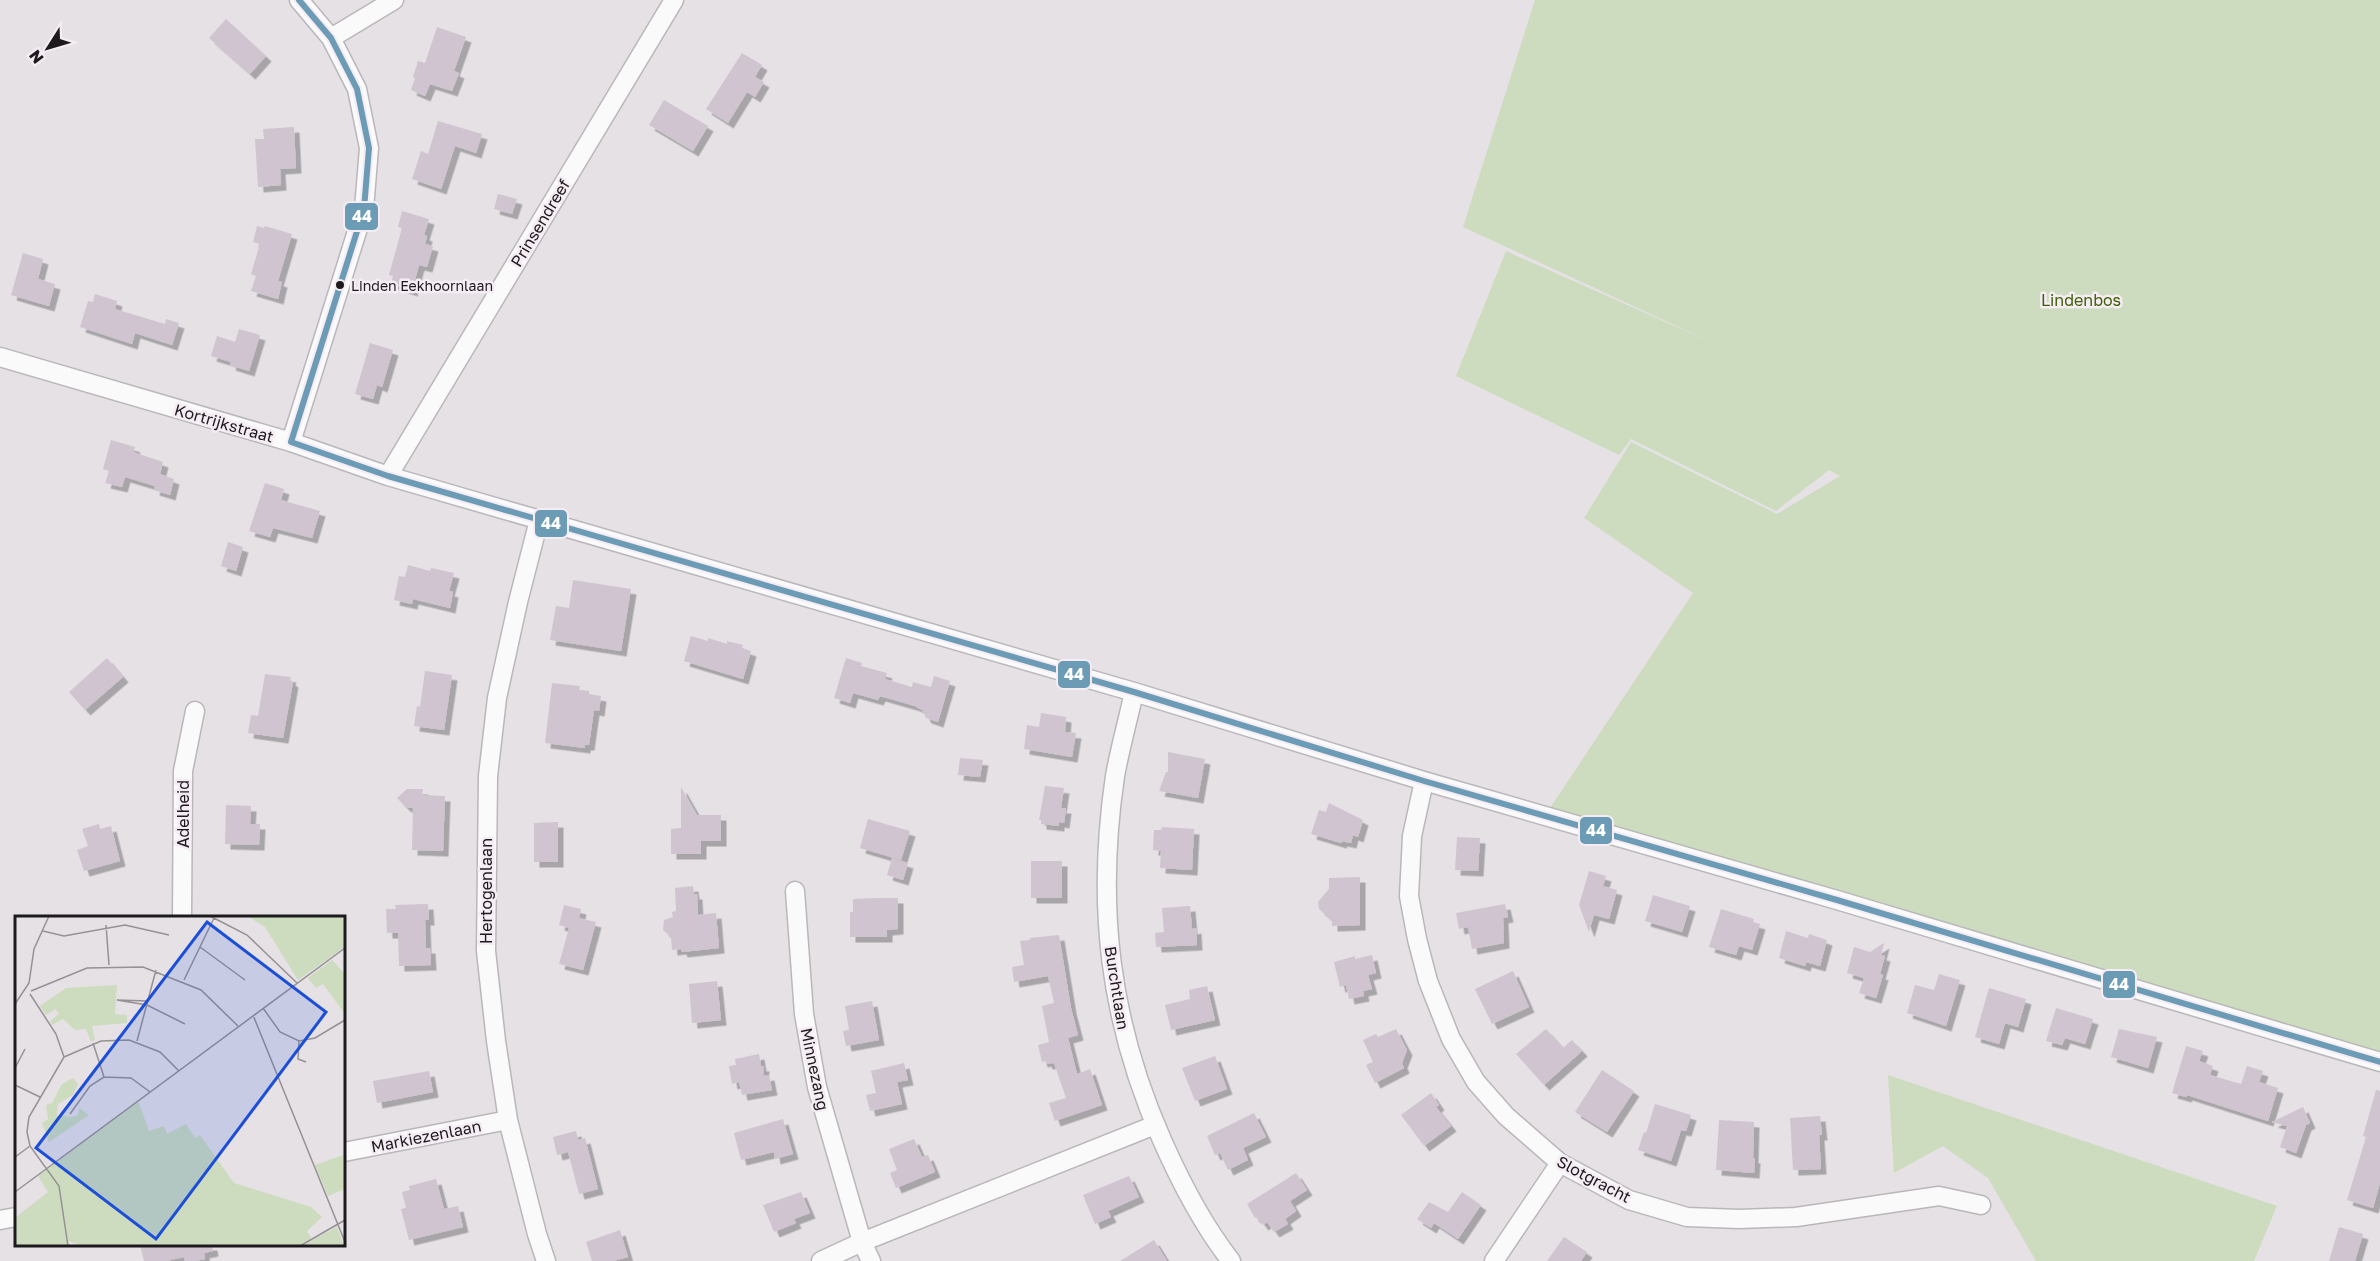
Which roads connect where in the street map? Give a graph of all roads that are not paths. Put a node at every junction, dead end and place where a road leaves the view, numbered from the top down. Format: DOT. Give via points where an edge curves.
graph roads {
  1 [pos="299,0"];
  2 [pos="394,0"];
  3 [pos="674,0"];
  4 [pos="332,38"];
  5 [pos="0,357"];
  6 [pos="291,442"];
  7 [pos="388,476"];
  8 [pos="539,520"];
  9 [pos="1134,692"];
  10 [pos="195,711"];
  11 [pos="1424,781"];
  12 [pos="795,891"];
  13 [pos="182,916"];
  14 [pos="2380,1062"];
  15 [pos="508,1120"];
  16 [pos="1155,1125"];
  17 [pos="345,1152"];
  18 [pos="1560,1163"];
  19 [pos="1981,1205"];
  20 [pos="15,1217"];
  21 [pos="0,1220"];
  22 [pos="862,1242"];
  23 [pos="829,1259"];
  24 [pos="546,1261"];
  25 [pos="871,1261"];
  26 [pos="1232,1261"];
  27 [pos="1494,1261"];
  1 -- 4 [label="street"];
  2 -- 4 [label="street"];
  3 -- 7 [label="street, Prinsendreef"];
  4 -- 6 [label="street" via="357,89 369,148 364,209"];
  5 -- 6 [label="street, Kortrijkstraat"];
  6 -- 7 [label="street, Kortrijkstraat"];
  7 -- 8 [label="street, Kortrijkstraat"];
  8 -- 9 [label="street, Kortrijkstraat"];
  8 -- 15 [label="street, Hertogenlaan" via="497,698 488,776 486,951"];
  9 -- 11 [label="street, Kortrijkstraat"];
  9 -- 16 [label="street, Burchtlaan" via="1115,776 1107,918 1114,991 1129,1054"];
  10 -- 13 [label="street, Adelheid" via="183,771"];
  11 -- 14 [label="street, Kortrijkstraat"];
  11 -- 18 [label="street, Slotgracht" via="1412,836 1409,896 1428,981 1451,1039 1476,1082 1506,1116"];
  12 -- 22 [label="street, Minnezang" via="804,1014 817,1088"];
  15 -- 17 [label="street, Markiezenlaan"];
  15 -- 24 [label="street, Hertogenlaan"];
  16 -- 22 [label="street"];
  16 -- 26 [label="street, Burchtlaan" via="1183,1188"];
  18 -- 19 [label="street, Slotgracht" via="1629,1200 1687,1217 1796,1217 1939,1196"];
  18 -- 27 [label="street"];
  20 -- 21 [label="street"];
  22 -- 23 [label="street"];
  22 -- 25 [label="street, Minnezang"];
}
